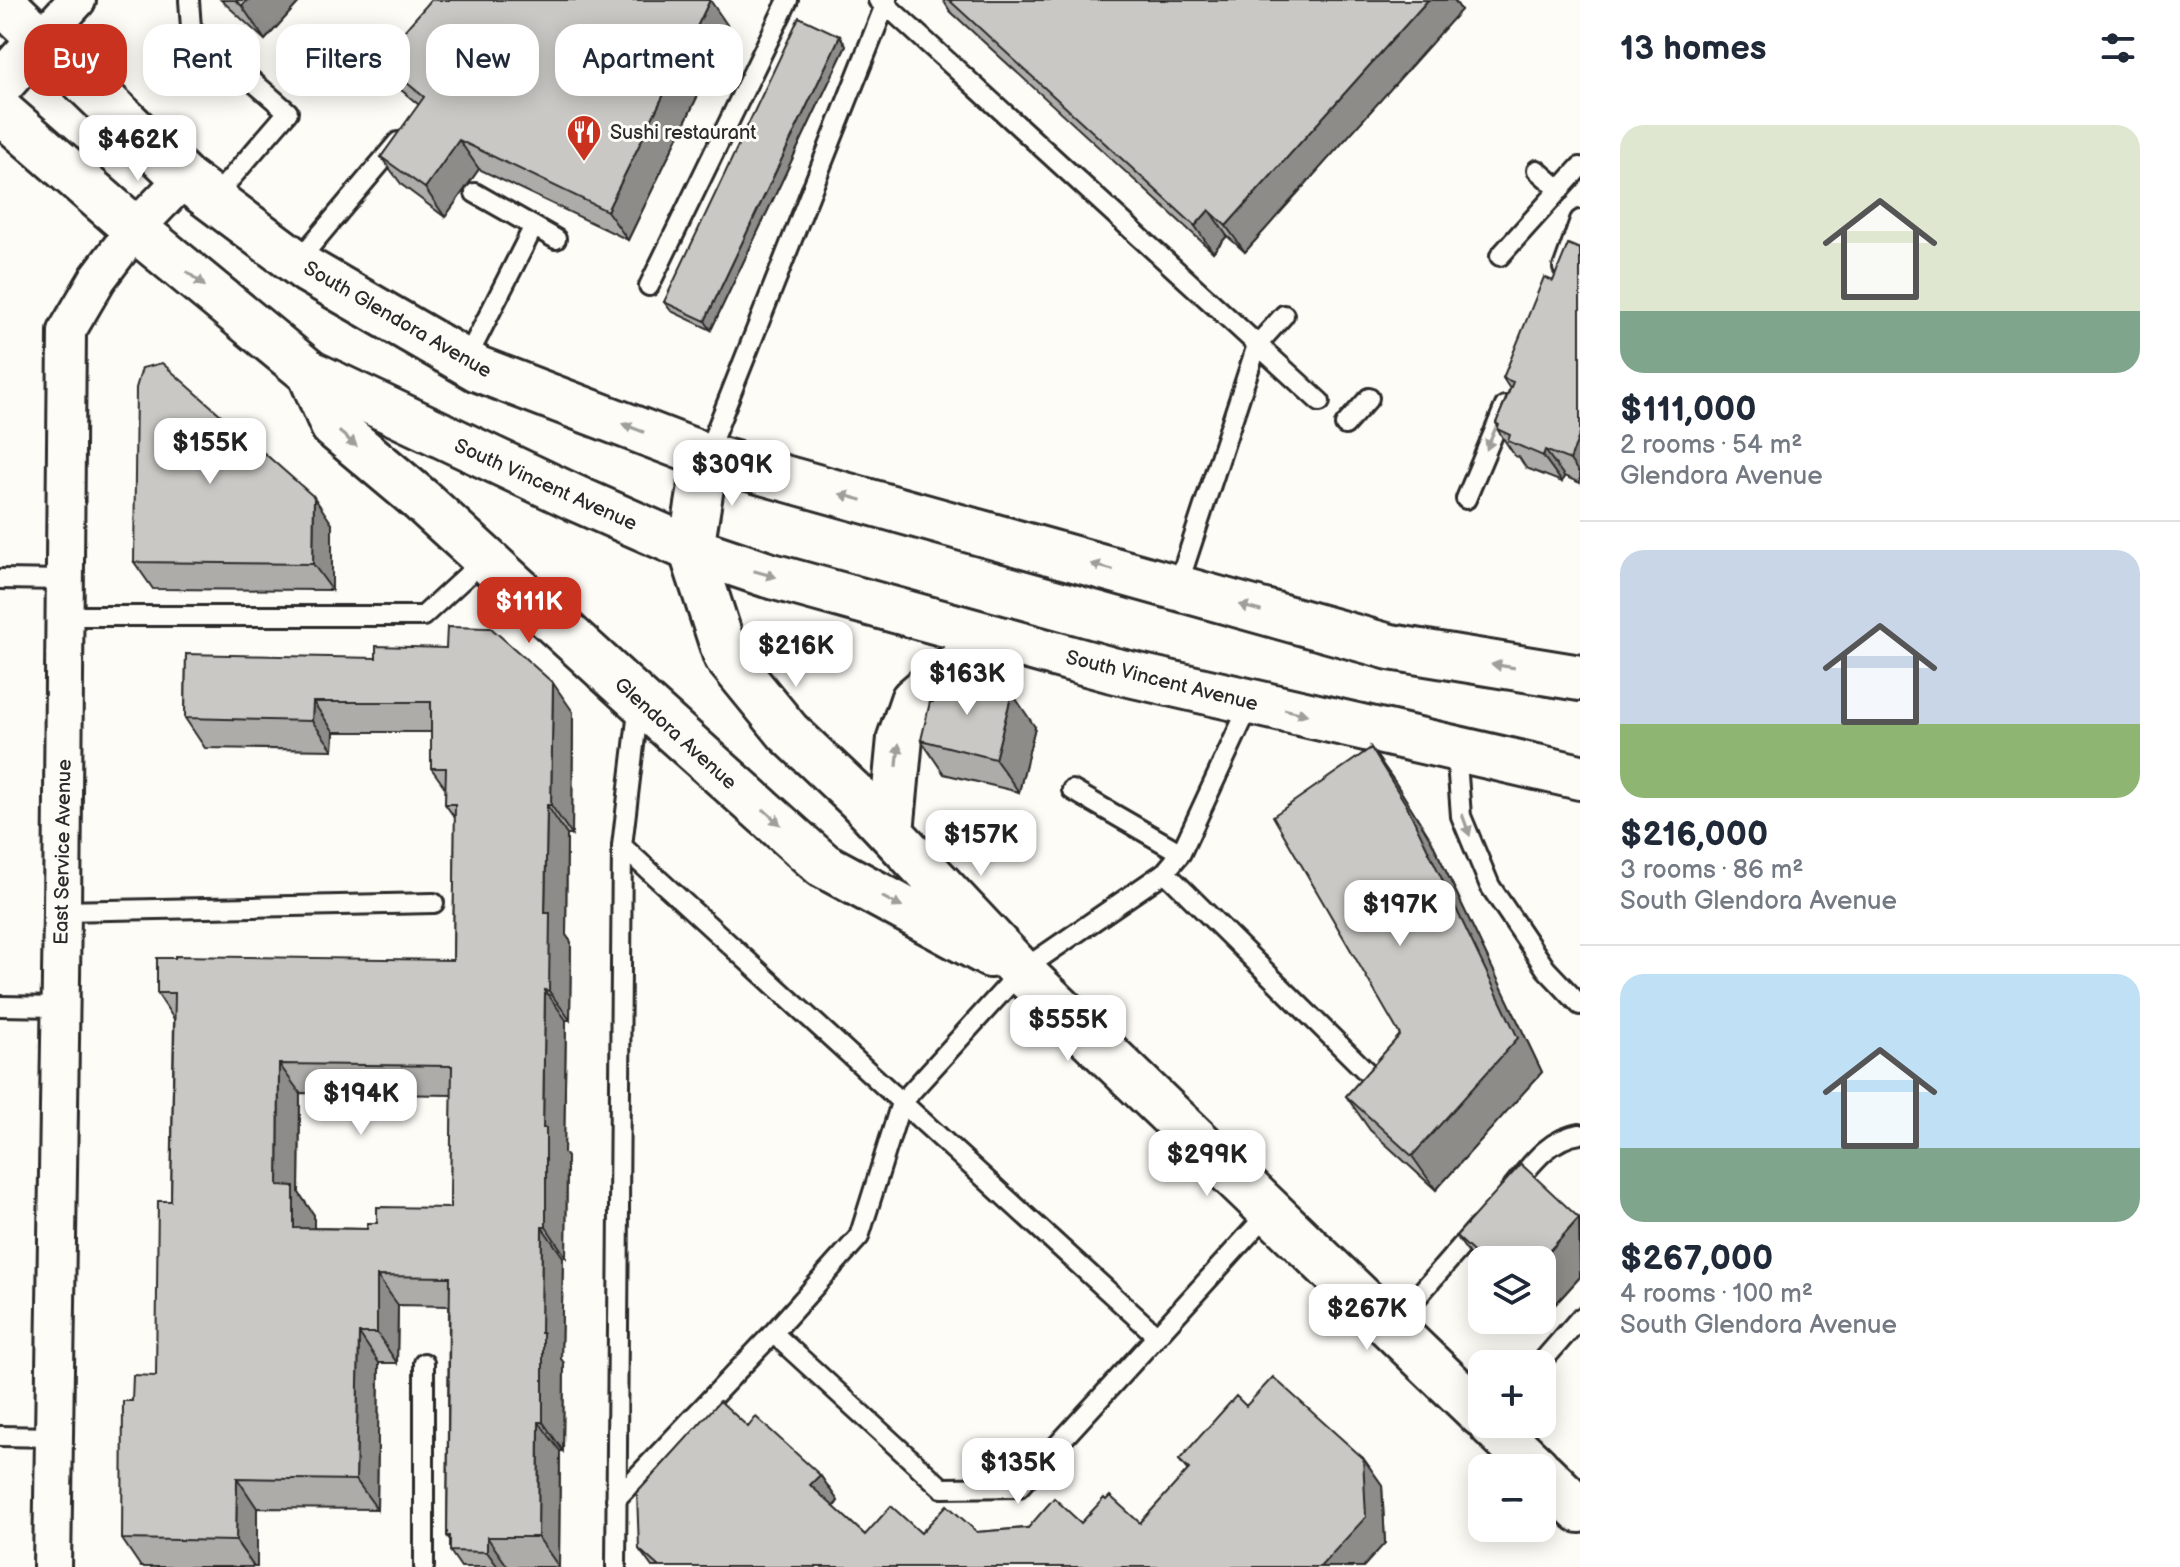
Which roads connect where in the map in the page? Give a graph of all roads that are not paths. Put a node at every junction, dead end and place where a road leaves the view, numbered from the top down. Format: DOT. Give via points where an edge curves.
graph roads {
  1 [pos="0,0"];
  2 [pos="77,0"];
  3 [pos="189,0"];
  4 [pos="788,0"];
  5 [pos="883,1"];
  6 [pos="25,24"];
  7 [pos="55,24"];
  8 [pos="24,58"];
  9 [pos="0,85"];
  10 [pos="101,96"];
  11 [pos="0,111"];
  12 [pos="401,139"];
  13 [pos="1580,167"];
  14 [pos="1537,170"];
  15 [pos="198,188"];
  16 [pos="1560,190"];
  17 [pos="475,193"];
  18 [pos="533,228"];
  19 [pos="135,229"];
  20 [pos="1578,231"];
  21 [pos="556,239"];
  22 [pos="1500,256"];
  23 [pos="297,262"];
  24 [pos="649,286"];
  25 [pos="1557,286"];
  26 [pos="1284,315"];
  27 [pos="1257,345"];
  28 [pos="465,362"];
  29 [pos="310,373"];
  30 [pos="1514,385"];
  31 [pos="1369,398"];
  32 [pos="1320,402"];
  33 [pos="1345,425"];
  34 [pos="706,456"];
  35 [pos="1466,499"];
  36 [pos="691,549"];
  37 [pos="485,559"];
  38 [pos="0,579"];
  39 [pos="65,580"];
  40 [pos="1177,588"];
  41 [pos="64,616"];
  42 [pos="1003,640"];
  43 [pos="1580,678"];
  44 [pos="639,700"];
  45 [pos="1251,702"];
  46 [pos="1456,748"];
  47 [pos="1580,777"];
  48 [pos="1072,790"];
  49 [pos="891,832"];
  50 [pos="622,846"];
  51 [pos="1181,853"];
  52 [pos="1165,872"];
  53 [pos="434,903"];
  54 [pos="62,911"];
  55 [pos="1021,971"];
  56 [pos="1580,1005"];
  57 [pos="0,1006"];
  58 [pos="60,1007"];
  59 [pos="1379,1084"];
  60 [pos="901,1103"];
  61 [pos="1580,1134"];
  62 [pos="1269,1212"];
  63 [pos="1580,1318"];
  64 [pos="1391,1327"];
  65 [pos="773,1333"];
  66 [pos="1157,1336"];
  67 [pos="1552,1350"];
  68 [pos="424,1363"];
  69 [pos="1468,1401"];
  70 [pos="0,1436"];
  71 [pos="54,1437"];
  72 [pos="1506,1438"];
  73 [pos="1522,1454"];
  74 [pos="1556,1487"];
  75 [pos="616,1499"];
  76 [pos="1580,1510"];
  77 [pos="52,1567"];
  78 [pos="424,1567"];
  79 [pos="616,1567"];
  1 -- 6 [label="main road, South Glendora Avenue"];
  2 -- 7 [label="street"];
  3 -- 15 [label="lane" via="191,28 288,112"];
  4 -- 24 [label="lane"];
  5 -- 27 [label="lane"];
  5 -- 34 [label="lane"];
  8 -- 9 [label="main road"];
  10 -- 15 [label="main road, South Glendora Avenue"];
  11 -- 19 [label="main road"];
  12 -- 23 [label="lane"];
  13 -- 16 [label="lane"];
  14 -- 16 [label="lane"];
  15 -- 19 [label="street, East Service Avenue"];
  15 -- 23 [label="main road, South Glendora Avenue"];
  16 -- 22 [label="lane"];
  17 -- 18 [label="lane"];
  18 -- 21 [label="lane"];
  18 -- 28 [label="lane"];
  19 -- 29 [label="main road, one-way"];
  19 -- 39 [label="street, East Service Avenue" via="67,331"];
  20 -- 25 [label="lane"];
  23 -- 28 [label="main road, South Glendora Avenue"];
  26 -- 27 [label="lane"];
  27 -- 32 [label="lane"];
  27 -- 40 [label="lane"];
  34 -- 28 [label="main road, South Glendora Avenue, one-way"];
  29 -- 36 [label="main road, South Vincent Avenue"];
  29 -- 37 [label="main road, Glendora Avenue, one-way" via="333,426"];
  30 -- 35 [label="lane, one-way"];
  31 -- 33 [label="lane"];
  34 -- 36 [label="main road"];
  40 -- 34 [label="main road, one-way"];
  36 -- 42 [label="main road, South Vincent Avenue, one-way"];
  36 -- 49 [label="main road" via="726,656 788,732"];
  37 -- 41 [label="lane" via="423,616"];
  37 -- 44 [label="main road, Glendora Avenue"];
  38 -- 39 [label="lane"];
  39 -- 41 [label="street, East Service Avenue"];
  43 -- 40 [label="main road, one-way" via="1390,647"];
  41 -- 54 [label="street, East Service Avenue"];
  42 -- 45 [label="main road, South Vincent Avenue"];
  49 -- 42 [label="main road, one-way" via="900,738 913,700 947,671"];
  44 -- 50 [label="lane"];
  44 -- 55 [label="main road, Glendora Avenue, one-way" via="823,865"];
  45 -- 46 [label="main road, South Vincent Avenue, one-way"];
  45 -- 51 [label="lane"];
  46 -- 47 [label="main road, South Vincent Avenue"];
  46 -- 56 [label="lane, one-way" via="1461,816 1490,886 1546,969"];
  48 -- 51 [label="lane"];
  49 -- 55 [label="main road"];
  50 -- 60 [label="lane"];
  50 -- 75 [label="lane"];
  51 -- 52 [label="lane"];
  52 -- 55 [label="lane"];
  52 -- 59 [label="lane"];
  53 -- 54 [label="lane"];
  54 -- 58 [label="street, East Service Avenue"];
  55 -- 60 [label="lane"];
  55 -- 62 [label="main road"];
  57 -- 58 [label="lane"];
  58 -- 71 [label="street, East Service Avenue"];
  60 -- 65 [label="lane" via="859,1237"];
  60 -- 66 [label="lane"];
  61 -- 64 [label="lane" via="1566,1136 1541,1153"];
  62 -- 64 [label="main road"];
  62 -- 66 [label="lane"];
  63 -- 67 [label="lane"];
  64 -- 69 [label="main road"];
  65 -- 66 [label="lane" via="942,1488 1019,1487"];
  65 -- 75 [label="lane"];
  68 -- 78 [label="lane"];
  70 -- 71 [label="lane"];
  71 -- 77 [label="street, East Service Avenue"];
  72 -- 73 [label="main road"];
  74 -- 76 [label="main road"];
  75 -- 79 [label="lane"];
}
